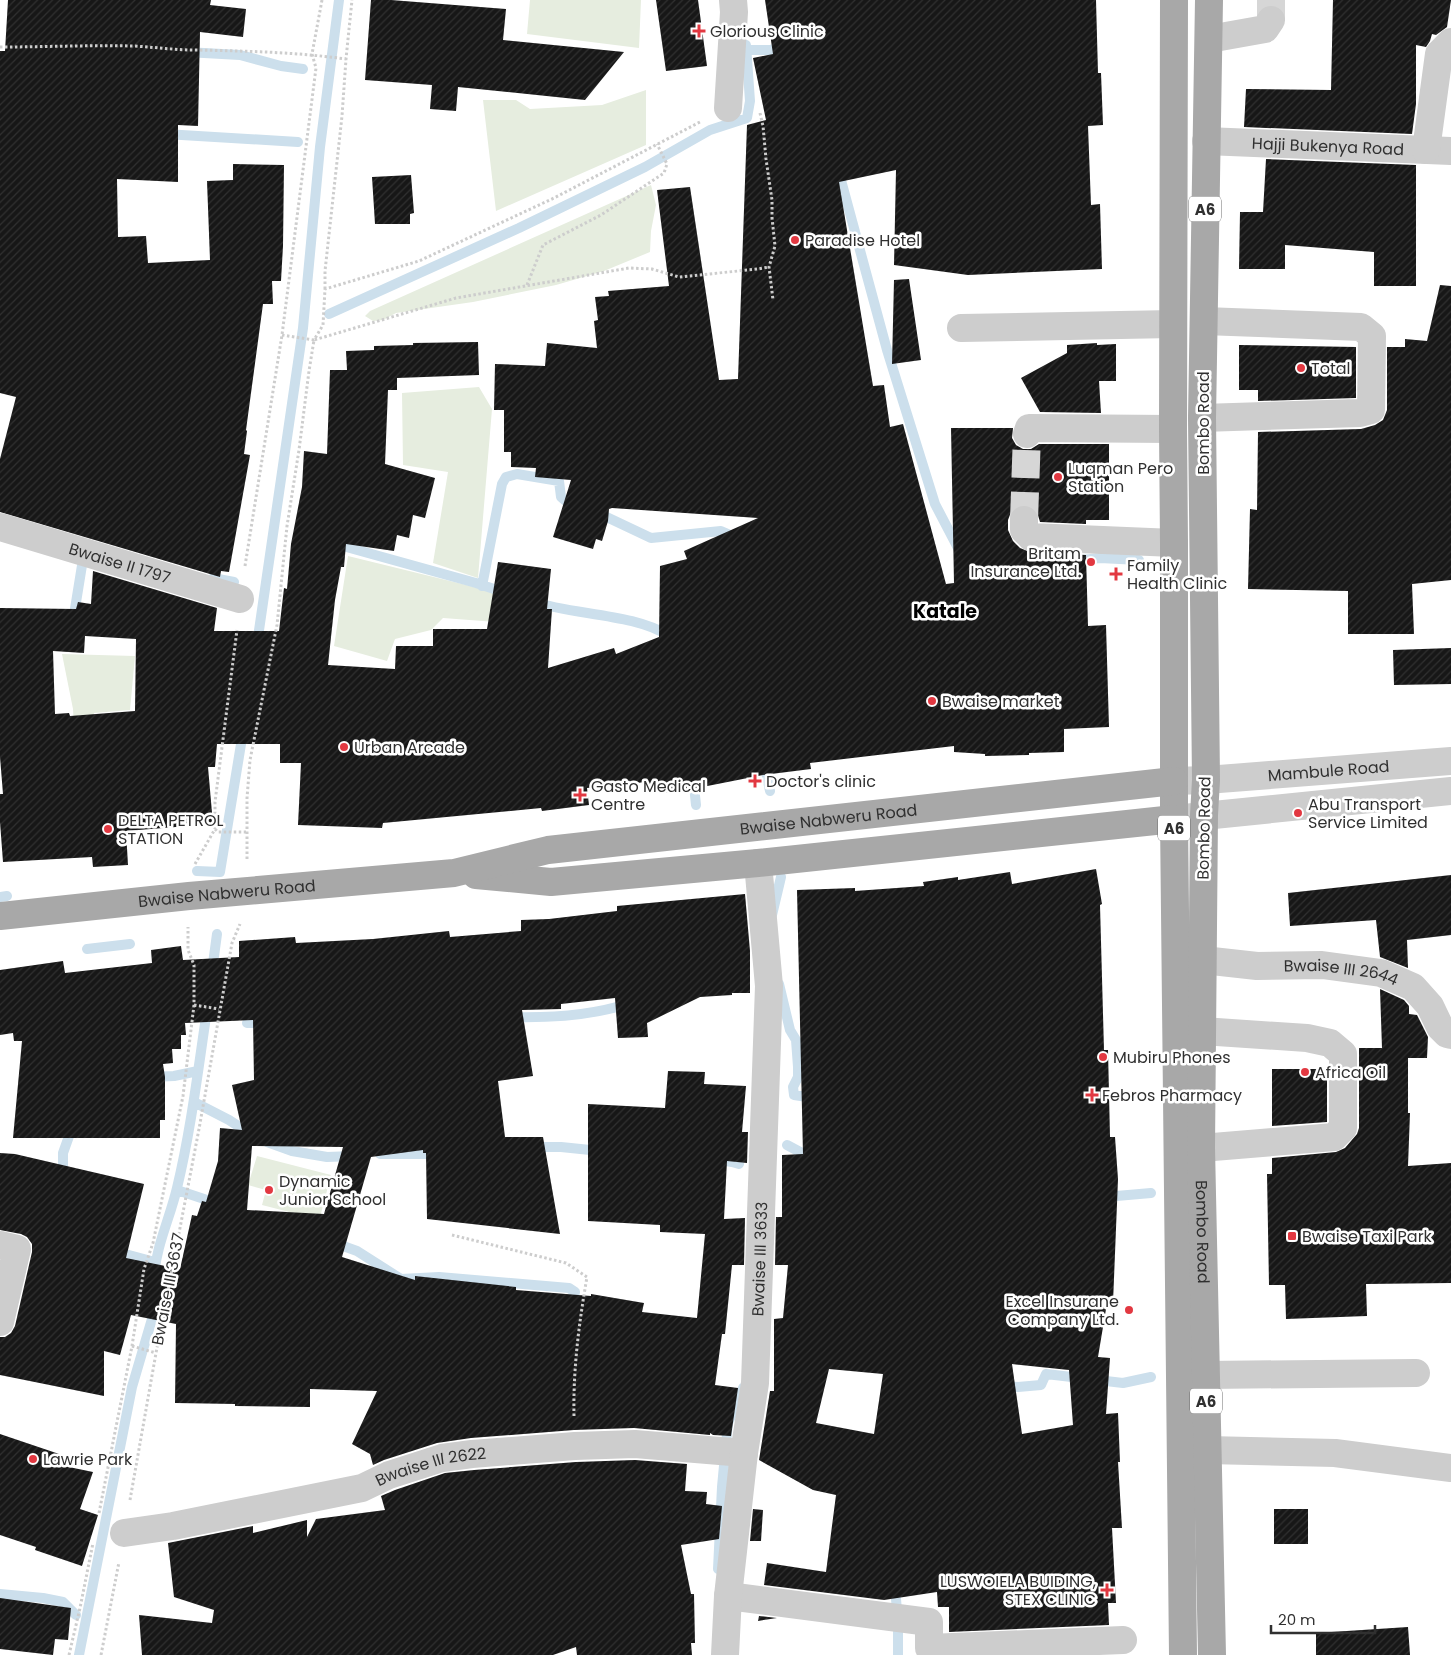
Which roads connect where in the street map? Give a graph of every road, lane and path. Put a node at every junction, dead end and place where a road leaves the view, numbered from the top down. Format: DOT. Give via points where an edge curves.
graph roads {
  1 [pos="322,0"];
  2 [pos="352,0"];
  3 [pos="733,0"];
  4 [pos="1174,0"];
  5 [pos="1209,0"];
  6 [pos="1271,20"];
  7 [pos="1209,39"];
  8 [pos="1451,42"];
  9 [pos="0,47"];
  10 [pos="312,54"];
  11 [pos="346,59"];
  12 [pos="728,108"];
  13 [pos="1206,140"];
  14 [pos="657,144"];
  15 [pos="1438,150"];
  16 [pos="769,267"];
  17 [pos="526,285"];
  18 [pos="326,289"];
  19 [pos="773,300"];
  20 [pos="1204,321"];
  21 [pos="1173,324"];
  22 [pos="961,328"];
  23 [pos="282,335"];
  24 [pos="314,340"];
  25 [pos="1202,418"];
  26 [pos="1172,429"];
  27 [pos="1027,434"];
  28 [pos="1024,520"];
  29 [pos="0,527"];
  30 [pos="1174,543"];
  31 [pos="240,599"];
  32 [pos="1451,761"];
  33 [pos="1174,780"];
  34 [pos="1206,780"];
  35 [pos="1451,792"];
  36 [pos="1204,815"];
  37 [pos="1174,819"];
  38 [pos="215,830"];
  39 [pos="247,832"];
  40 [pos="758,863"];
  41 [pos="454,873"];
  42 [pos="243,891"];
  43 [pos="189,896"];
  44 [pos="0,916"];
  45 [pos="240,924"];
  46 [pos="1203,960"];
  47 [pos="194,1005"];
  48 [pos="220,1009"];
  49 [pos="1202,1032"];
  50 [pos="1451,1035"];
  51 [pos="1201,1148"];
  52 [pos="452,1235"];
  53 [pos="0,1246"];
  54 [pos="0,1322"];
  55 [pos="132,1346"];
  56 [pos="156,1353"];
  57 [pos="1416,1373"];
  58 [pos="1206,1375"];
  59 [pos="575,1446"];
  60 [pos="1207,1450"];
  61 [pos="744,1453"];
  62 [pos="1451,1468"];
  63 [pos="98,1520"];
  64 [pos="124,1533"];
  65 [pos="94,1540"];
  66 [pos="728,1596"];
  67 [pos="1123,1640"];
  68 [pos="69,1655"];
  69 [pos="101,1655"];
  70 [pos="725,1655"];
  71 [pos="1183,1655"];
  72 [pos="1212,1655"];
  1 -- 10 [label="path"];
  2 -- 11 [label="path"];
  3 -- 12 [label="street"];
  4 -- 21 [label="main road, Bombo Road / A6"];
  5 -- 7 [label="main road, Bombo Road / A6"];
  6 -- 7 [label="street" via="1265,30"];
  7 -- 13 [label="main road, Bombo Road / A6"];
  8 -- 15 [label="street" via="1439,54"];
  9 -- 10 [label="path" via="134,46"];
  10 -- 11 [label="path"];
  10 -- 23 [label="path" via="316,68"];
  11 -- 18 [label="path"];
  12 -- 14 [label="path"];
  12 -- 16 [label="path" via="747,99 756,106 764,126 775,246"];
  13 -- 15 [label="street, Hajji Bukenya Road"];
  13 -- 20 [label="main road, Bombo Road / A6"];
  14 -- 17 [label="path" via="667,164 664,173 609,210 543,245"];
  14 -- 18 [label="path" via="554,198 419,261"];
  16 -- 17 [label="path" via="679,277 628,268"];
  16 -- 19 [label="path"];
  17 -- 24 [label="path" via="456,298"];
  18 -- 24 [label="path" via="323,325"];
  20 -- 25 [label="main road, Bombo Road / A6"];
  20 -- 25 [label="street" via="1361,327 1372,336 1372,382 1371,410 1360,413"];
  21 -- 22 [label="street"];
  21 -- 26 [label="main road, Bombo Road / A6"];
  23 -- 24 [label="path"];
  23 -- 31 [label="path"];
  24 -- 39 [label="path" via="287,526 277,624 250,760"];
  25 -- 34 [label="main road, Bombo Road / A6"];
  26 -- 27 [label="street" via="1029,428"];
  26 -- 30 [label="main road, Bombo Road / A6"];
  28 -- 30 [label="street" via="1024,530 1031,537"];
  29 -- 31 [label="street, Bwaise II 1797"];
  30 -- 33 [label="main road, Bombo Road / A6"];
  31 -- 38 [label="path" via="215,802"];
  32 -- 34 [label="street, Mambule Road"];
  33 -- 34 [label="street, Bwaise Nabweru Road"];
  33 -- 37 [label="main road, Bombo Road / A6"];
  33 -- 41 [label="main road, Bwaise Nabweru Road" via="548,850"];
  34 -- 36 [label="main road, Bombo Road / A6"];
  35 -- 36 [label="street, Mambule Road"];
  36 -- 37 [label="street, Mambule Road"];
  36 -- 46 [label="main road, Bombo Road"];
  37 -- 40 [label="main road, Bwaise Nabweru Road"];
  37 -- 71 [label="main road, Bombo Road / A6"];
  38 -- 39 [label="path"];
  38 -- 43 [label="path" via="195,862"];
  39 -- 42 [label="path"];
  40 -- 41 [label="main road, Bwaise Nabweru Road" via="551,882"];
  40 -- 61 [label="street, Bwaise III 3633" via="769,986 755,1382"];
  41 -- 42 [label="main road, Bwaise Nabweru Road"];
  42 -- 43 [label="main road, Bwaise Nabweru Road"];
  43 -- 44 [label="main road, Bwaise Nabweru Road"];
  43 -- 47 [label="path" via="188,950 194,965"];
  45 -- 48 [label="path, Bwaise III 3637" via="232,943"];
  46 -- 49 [label="main road, Bombo Road"];
  46 -- 50 [label="street, Bwaise III 2644" via="1256,966 1322,965 1380,973 1413,986 1430,1006 1440,1027"];
  47 -- 48 [label="path"];
  47 -- 55 [label="path" via="183,1096 153,1243 144,1268"];
  48 -- 56 [label="path, Bwaise III 3637"];
  49 -- 51 [label="main road, Bombo Road"];
  49 -- 51 [label="street" via="1307,1038 1330,1043 1344,1054 1344,1115 1343,1128 1334,1137"];
  51 -- 58 [label="main road, Bombo Road / A6"];
  52 -- 59 [label="path" via="566,1263 587,1277 576,1356"];
  53 -- 54 [label="street" via="17,1249"];
  55 -- 56 [label="path"];
  55 -- 63 [label="path"];
  56 -- 64 [label="path, Bwaise III 3637"];
  57 -- 58 [label="street"];
  58 -- 60 [label="main road, Bombo Road / A6"];
  59 -- 61 [label="street, Bwaise III 2622" via="635,1444"];
  59 -- 64 [label="street, Bwaise III 2622" via="442,1458 389,1475 362,1488"];
  60 -- 62 [label="street" via="1335,1453"];
  60 -- 72 [label="main road, Bombo Road / A6"];
  61 -- 66 [label="street, Bwaise III 3633"];
  64 -- 69 [label="path, Bwaise III 3637"];
  65 -- 68 [label="path"];
  66 -- 67 [label="street" via="929,1622 929,1648"];
  66 -- 70 [label="street, Bwaise III 3633"];
}
